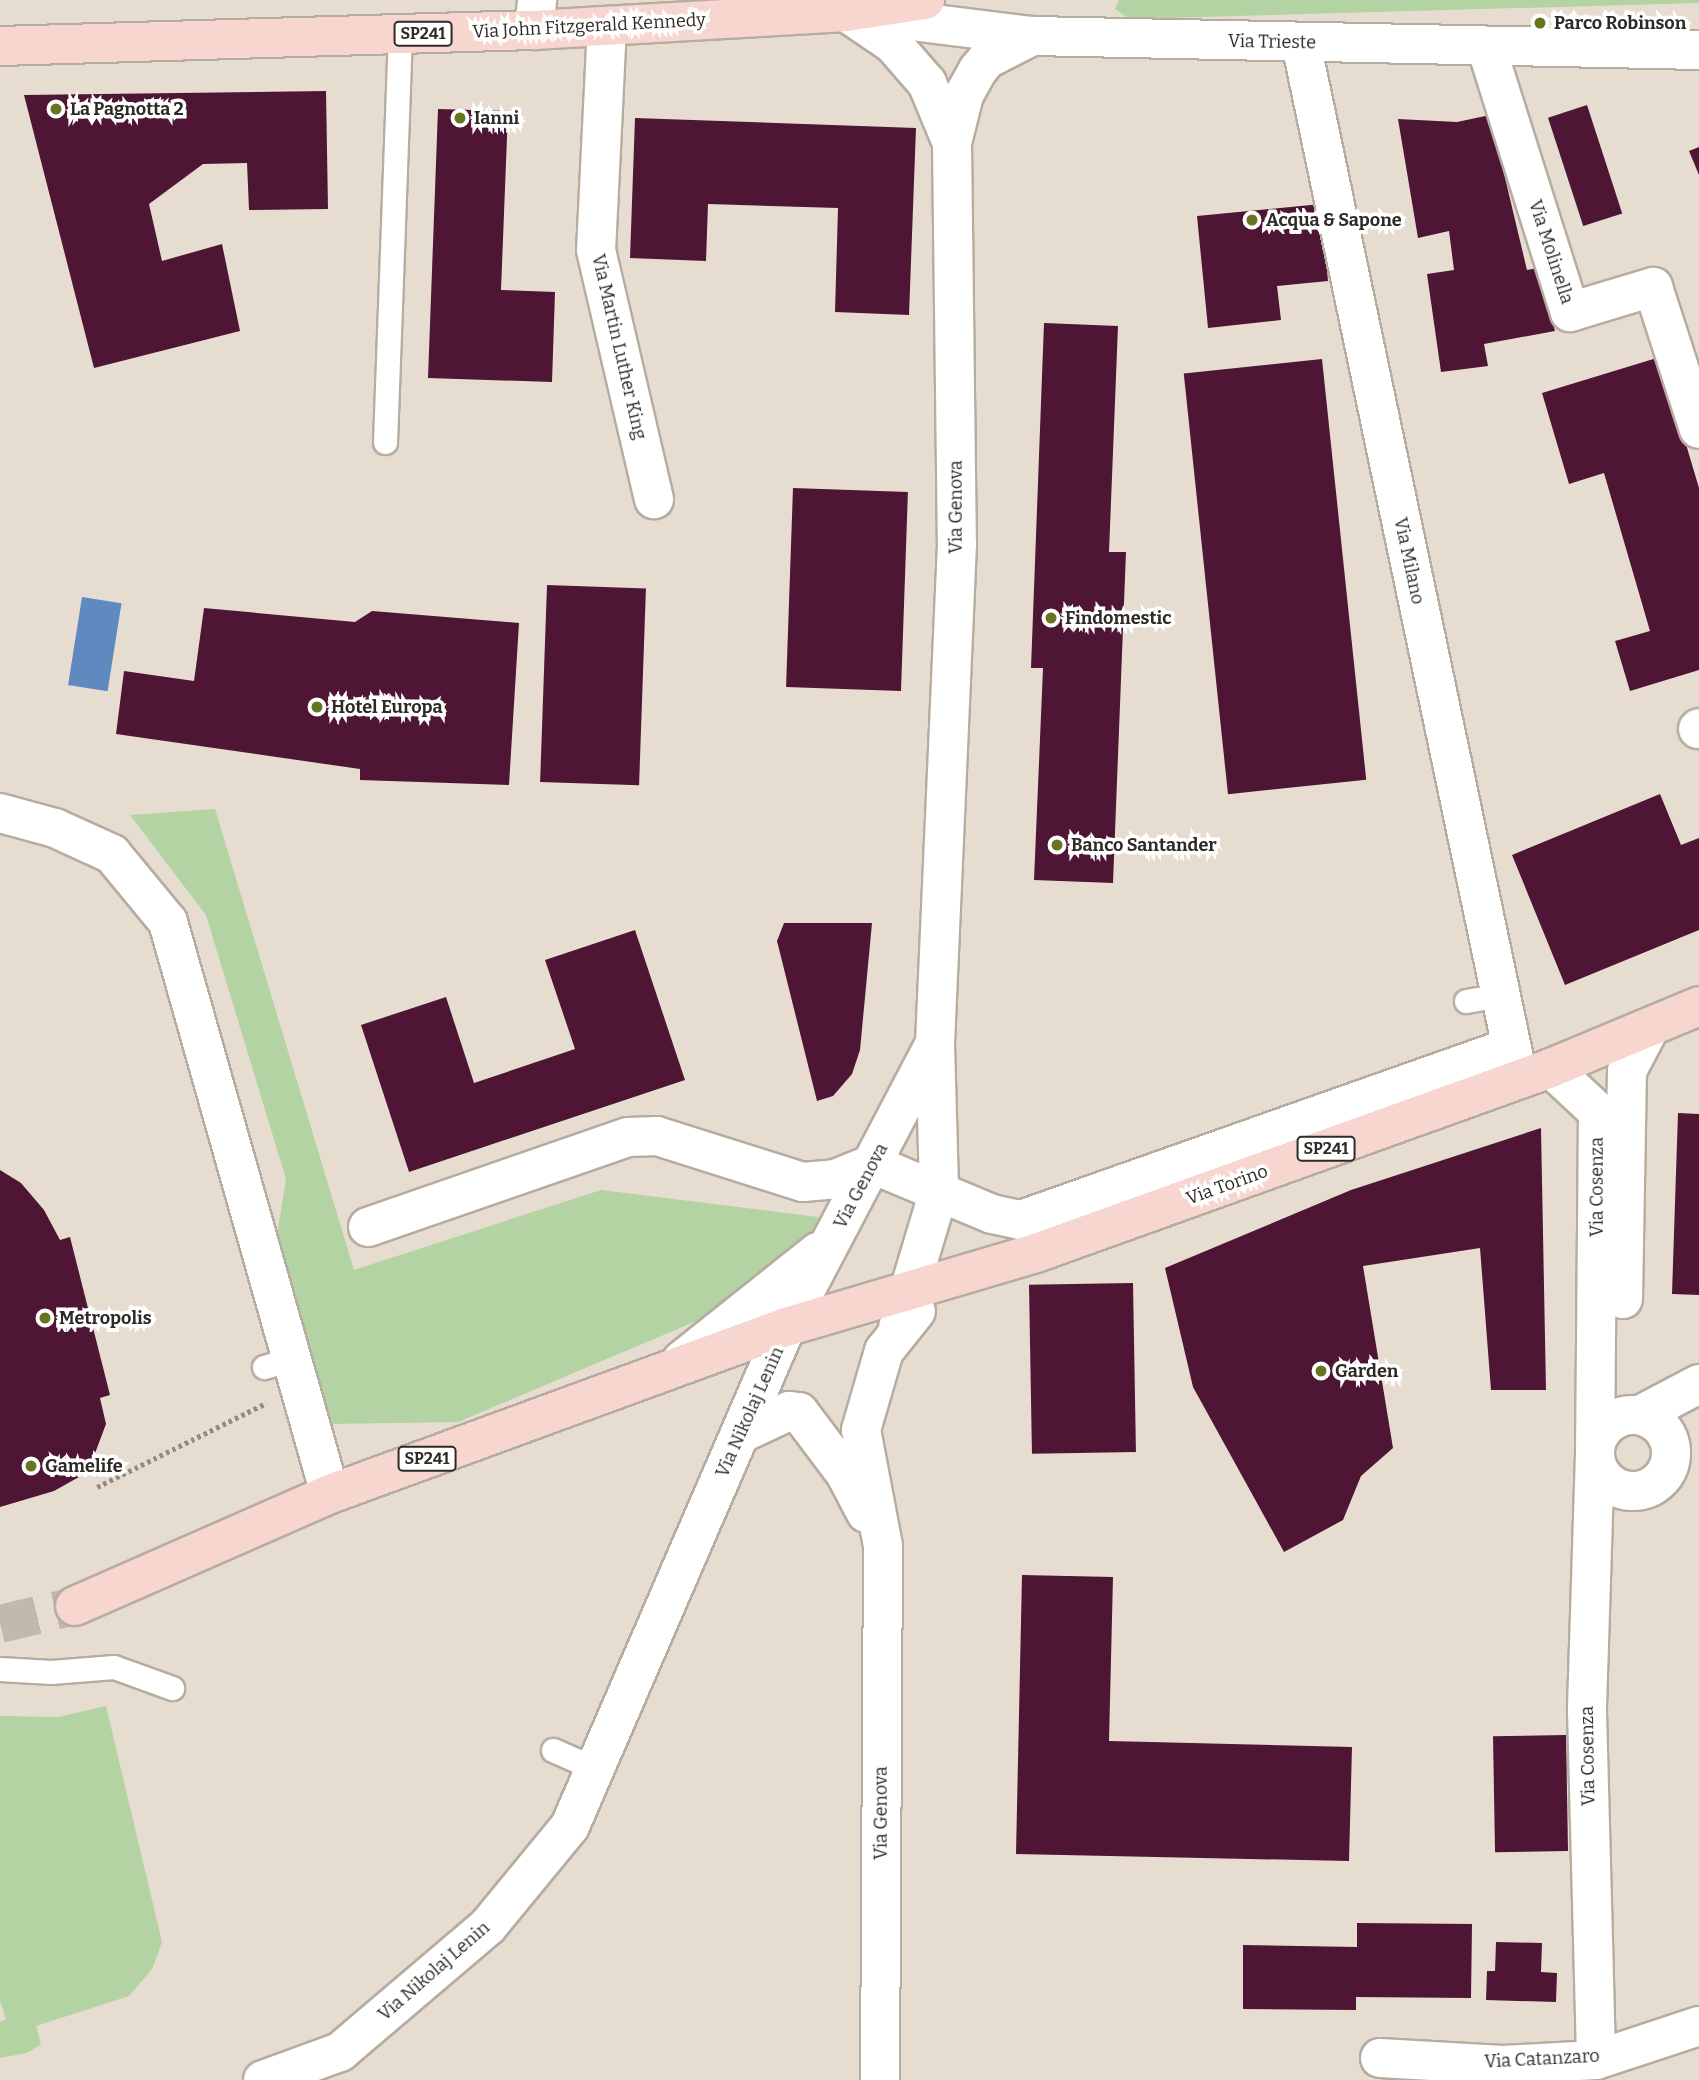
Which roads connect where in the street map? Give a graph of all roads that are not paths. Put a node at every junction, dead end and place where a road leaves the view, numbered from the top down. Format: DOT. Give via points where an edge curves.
graph roads {
  1 [pos="925,0"];
  2 [pos="846,12"];
  3 [pos="536,15"];
  4 [pos="607,26"];
  5 [pos="400,34"];
  6 [pos="1032,36"];
  7 [pos="1301,43"];
  8 [pos="0,46"];
  9 [pos="1486,46"];
  10 [pos="1699,50"];
  11 [pos="952,143"];
  12 [pos="1699,429"];
  13 [pos="385,442"];
  14 [pos="654,499"];
  15 [pos="0,813"];
  16 [pos="1699,1006"];
  17 [pos="1648,1028"];
  18 [pos="935,1044"];
  19 [pos="1527,1065"];
  20 [pos="872,1164"];
  21 [pos="939,1191"];
  22 [pos="368,1227"];
  23 [pos="832,1240"];
  24 [pos="948,1279"];
  25 [pos="911,1290"];
  26 [pos="786,1327"];
  27 [pos="898,1328"];
  28 [pos="666,1372"];
  29 [pos="1699,1384"];
  30 [pos="1632,1415"];
  31 [pos="740,1434"];
  32 [pos="1595,1453"];
  33 [pos="330,1494"];
  34 [pos="883,1546"];
  35 [pos="75,1606"];
  36 [pos="0,1669"];
  37 [pos="172,1688"];
  38 [pos="553,1750"];
  39 [pos="596,1769"];
  40 [pos="1699,2026"];
  41 [pos="1380,2058"];
  42 [pos="1596,2060"];
  43 [pos="263,2080"];
  44 [pos="880,2080"];
  1 -- 2 [label="main road, Via John Fitzgerald Kennedy / SP241"];
  2 -- 4 [label="main road, Via John Fitzgerald Kennedy / SP241"];
  2 -- 6 [label="street, Via Trieste"];
  2 -- 11 [label="street, Via Genova" via="893,44 927,83"];
  3 -- 4 [label="main road, Via John Fitzgerald Kennedy / SP241"];
  3 -- 5 [label="main road, Via John Fitzgerald Kennedy / SP241"];
  4 -- 14 [label="street, Via Martin Luther King" via="596,250"];
  5 -- 8 [label="main road, Via John Fitzgerald Kennedy / SP241"];
  5 -- 13 [label="lane"];
  6 -- 7 [label="street, Via Trieste"];
  6 -- 11 [label="street" via="987,59 978,70 964,95"];
  7 -- 9 [label="street, Via Trieste"];
  7 -- 19 [label="street, Via Milano" via="1483,998"];
  9 -- 10 [label="street, Via Trieste"];
  9 -- 12 [label="street, Via Molinella" via="1570,312 1653,287"];
  11 -- 18 [label="street, Via Genova" via="957,544"];
  15 -- 33 [label="street" via="55,828 112,853 168,922 278,1363"];
  16 -- 17 [label="main road, Via Torino / SP241"];
  17 -- 19 [label="main road, Via Torino / SP241"];
  17 -- 30 [label="street, Via Cosenza" via="1627,1071 1620,1408"];
  18 -- 20 [label="street, Via Genova"];
  18 -- 21 [label="street, Via Genova"];
  19 -- 21 [label="street" via="1032,1218 992,1214"];
  19 -- 24 [label="main road, Via Torino / SP241" via="1049,1248"];
  19 -- 32 [label="street, Via Cosenza" via="1598,1112"];
  20 -- 21 [label="street"];
  20 -- 22 [label="street" via="835,1179 803,1182 692,1144 657,1136 628,1137"];
  20 -- 23 [label="street, Via Genova"];
  21 -- 25 [label="street, Via Genova"];
  23 -- 26 [label="street, Via Genova"];
  23 -- 28 [label="street"];
  24 -- 25 [label="main road, Via Torino / SP241"];
  24 -- 27 [label="street, Via Genova"];
  25 -- 26 [label="main road, Via Torino / SP241"];
  25 -- 27 [label="street, Via Genova"];
  26 -- 28 [label="main road, Via Nikolaj Lenin / SP241"];
  26 -- 31 [label="street, Via Nikolaj Lenin"];
  27 -- 34 [label="street, Via Genova" via="874,1375 861,1430"];
  28 -- 33 [label="main road, Via Nikolaj Lenin / SP241"];
  29 -- 30 [label="street, Via Cosenza"];
  30 -- 32 [label="street, Via Cosenza" via="1603,1429"];
  30 -- 32 [label="street, Via Cosenza" via="1652,1419 1668,1437 1670,1461 1658,1482 1636,1491 1612,1484 1603,1476"];
  31 -- 34 [label="street, Via Genova" via="780,1414 799,1412 845,1473"];
  31 -- 39 [label="street, Via Nikolaj Lenin"];
  32 -- 42 [label="street, Via Cosenza" via="1587,1711"];
  33 -- 35 [label="main road, Via Nikolaj Lenin / SP241"];
  34 -- 44 [label="street, Via Genova"];
  36 -- 37 [label="lane" via="51,1672 114,1667"];
  38 -- 39 [label="lane"];
  39 -- 43 [label="street, Via Nikolaj Lenin" via="570,1826 488,1926 340,2052"];
  40 -- 42 [label="street, Via Catanzaro"];
  41 -- 42 [label="street, Via Catanzaro" via="1503,2065"];
}
